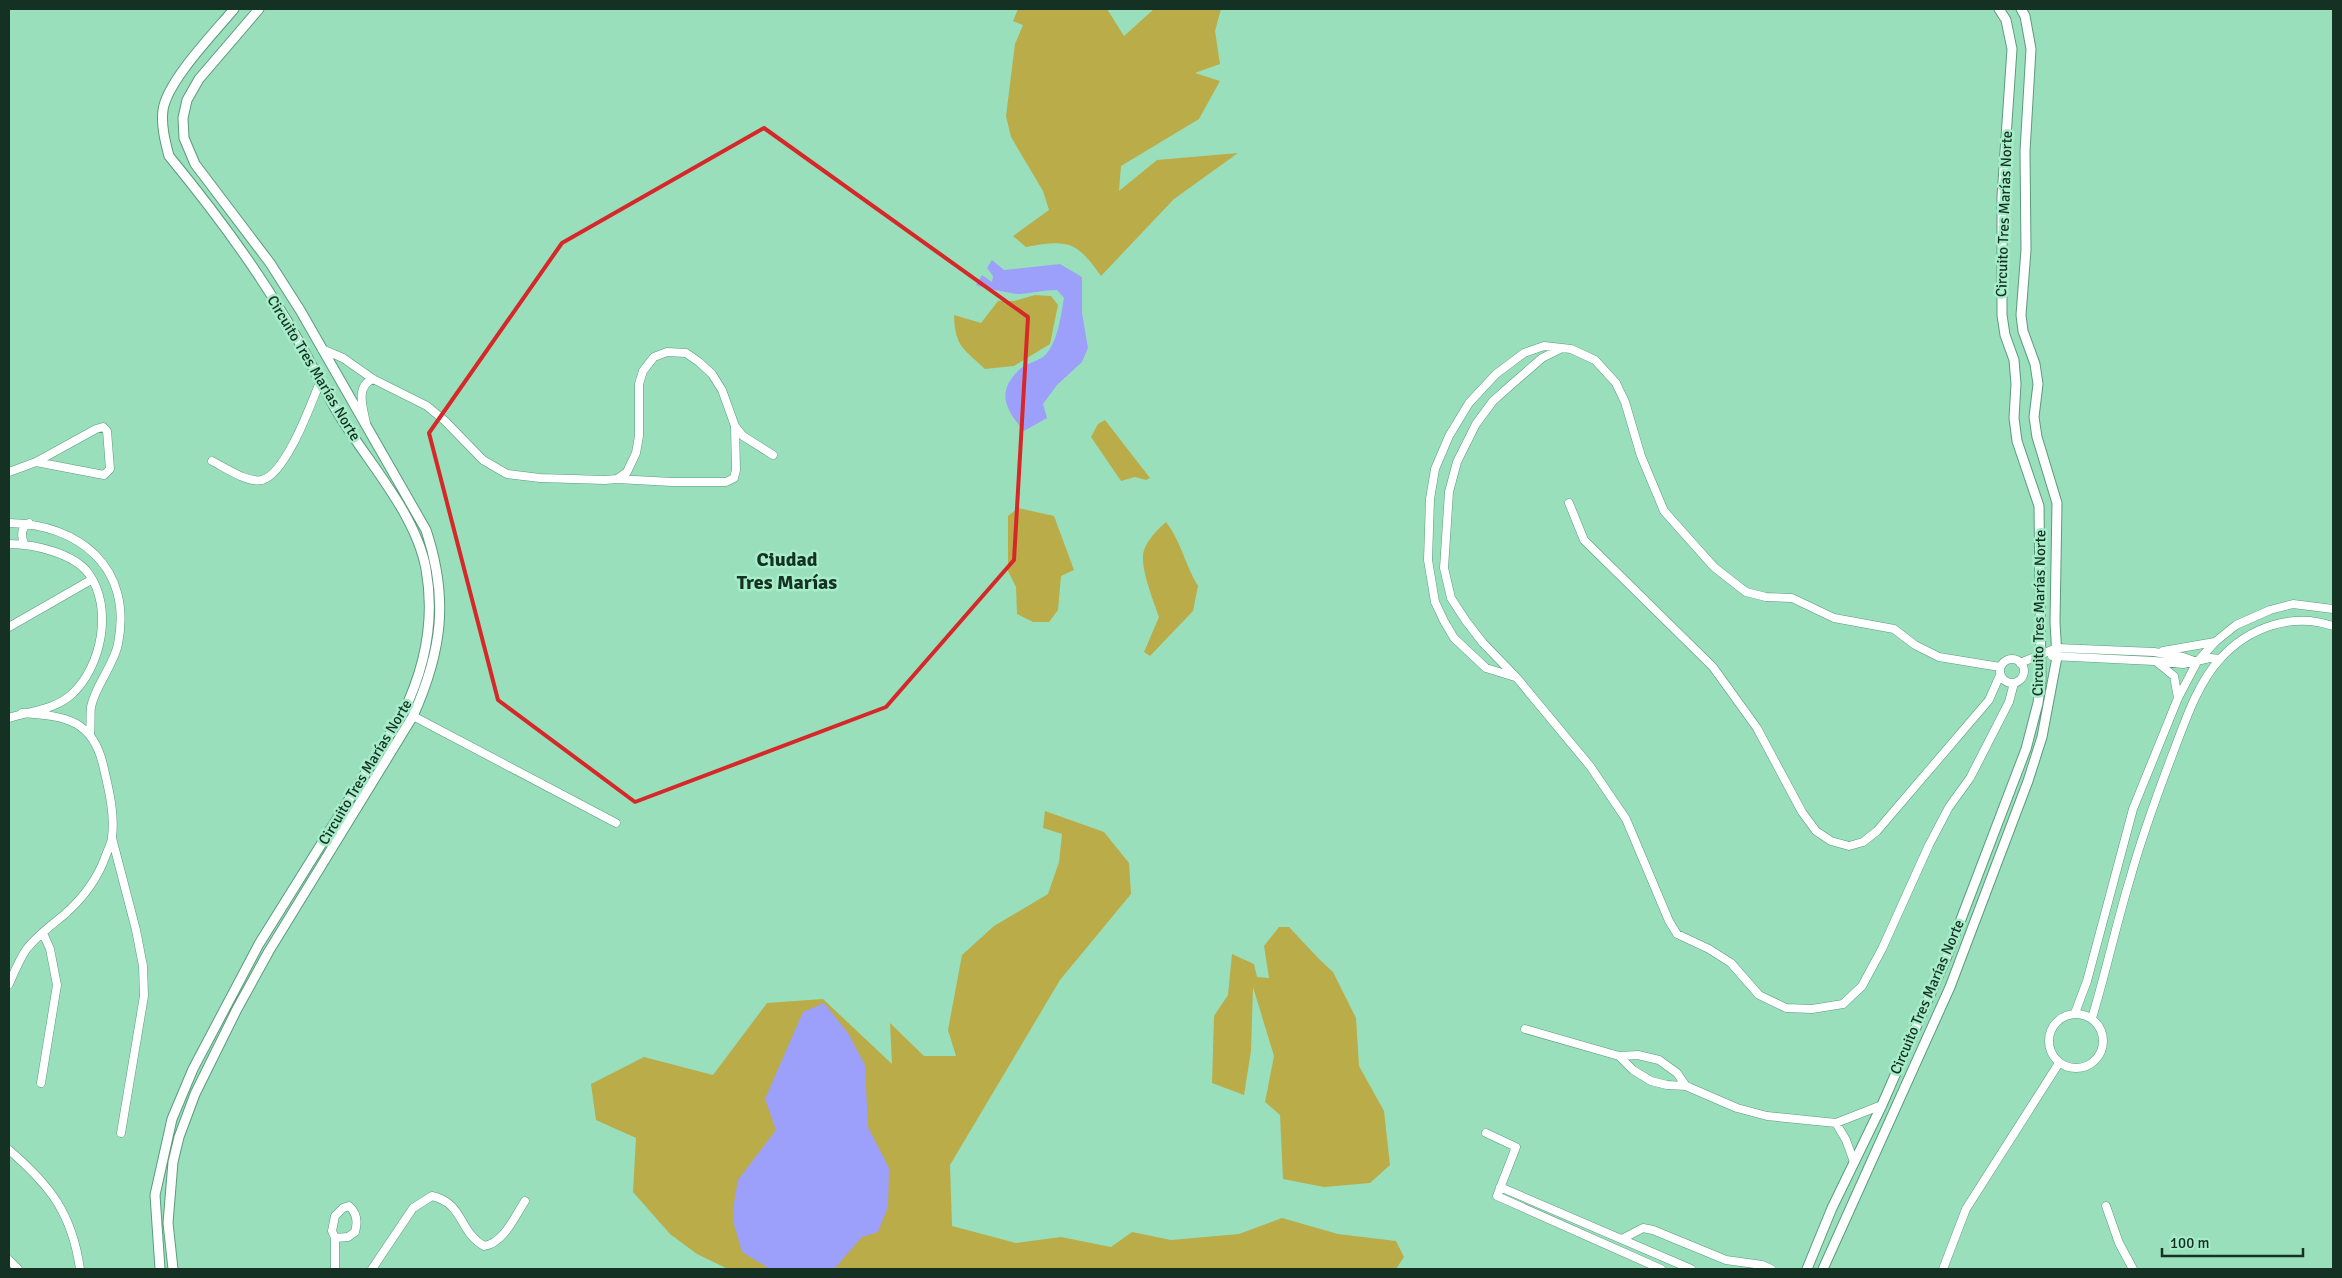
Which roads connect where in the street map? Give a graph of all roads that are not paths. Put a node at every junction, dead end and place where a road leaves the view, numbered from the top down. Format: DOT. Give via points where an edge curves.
graph roads {
  1 [pos="234,9"];
  2 [pos="259,9"];
  3 [pos="1999,9"];
  4 [pos="2021,9"];
  5 [pos="208,41"];
  6 [pos="222,53"];
  7 [pos="1560,348"];
  8 [pos="322,350"];
  9 [pos="373,378"];
  10 [pos="320,382"];
  11 [pos="735,426"];
  12 [pos="368,430"];
  13 [pos="773,455"];
  14 [pos="36,462"];
  15 [pos="212,462"];
  16 [pos="9,472"];
  17 [pos="618,479"];
  18 [pos="1569,503"];
  19 [pos="9,523"];
  20 [pos="30,523"];
  21 [pos="9,544"];
  22 [pos="24,544"];
  23 [pos="91,580"];
  24 [pos="2333,609"];
  25 [pos="2333,626"];
  26 [pos="9,627"];
  27 [pos="427,640"];
  28 [pos="2215,642"];
  29 [pos="438,644"];
  30 [pos="2057,652"];
  31 [pos="2154,652"];
  32 [pos="2040,654"];
  33 [pos="2220,659"];
  34 [pos="2154,661"];
  35 [pos="2197,662"];
  36 [pos="2020,663"];
  37 [pos="2000,671"];
  38 [pos="1517,678"];
  39 [pos="2014,682"];
  40 [pos="2204,682"];
  41 [pos="2178,698"];
  42 [pos="22,714"];
  43 [pos="413,716"];
  44 [pos="9,718"];
  45 [pos="90,734"];
  46 [pos="616,823"];
  47 [pos="112,838"];
  48 [pos="43,933"];
  49 [pos="259,944"];
  50 [pos="269,952"];
  51 [pos="9,984"];
  52 [pos="2075,1013"];
  53 [pos="2092,1018"];
  54 [pos="1525,1029"];
  55 [pos="1619,1056"];
  56 [pos="2059,1063"];
  57 [pos="41,1083"];
  58 [pos="1686,1086"];
  59 [pos="1882,1105"];
  60 [pos="1836,1123"];
  61 [pos="121,1132"];
  62 [pos="1486,1133"];
  63 [pos="9,1150"];
  64 [pos="1854,1162"];
  65 [pos="1500,1187"];
  66 [pos="525,1201"];
  67 [pos="2106,1206"];
  68 [pos="1613,1236"];
  69 [pos="335,1238"];
  70 [pos="1622,1239"];
  71 [pos="1609,1247"];
  72 [pos="9,1260"];
  73 [pos="18,1269"];
  74 [pos="80,1269"];
  75 [pos="160,1269"];
  76 [pos="173,1269"];
  77 [pos="335,1269"];
  78 [pos="372,1269"];
  79 [pos="1661,1269"];
  80 [pos="1691,1269"];
  81 [pos="1771,1269"];
  82 [pos="1807,1269"];
  83 [pos="1823,1269"];
  84 [pos="1943,1269"];
  85 [pos="2133,1269"];
  1 -- 5 [label="street, Circuito Tres Marías Norte"];
  2 -- 6 [label="street, Circuito Tres Marías Norte"];
  3 -- 32 [label="street, Circuito Tres Marías Norte" via="2006,20 2012,49 2002,196 2002,315 2014,360 2014,418 2018,441 2039,506"];
  4 -- 30 [label="street, Circuito Tres Marías Norte" via="2031,48 2024,151 2026,250 2021,315 2038,384 2034,417 2037,437 2057,503"];
  5 -- 6 [label="street"];
  5 -- 10 [label="street, Circuito Tres Marías Norte" via="171,86 163,109 169,156 256,271"];
  6 -- 8 [label="street, Circuito Tres Marías Norte" via="186,100 184,138 196,164 270,263"];
  7 -- 37 [label="street" via="1571,349 1595,360 1616,383 1664,511 1714,567 1746,592 1792,598 1834,618 1894,629 1939,657"];
  7 -- 38 [label="street" via="1542,358 1493,401 1476,424 1457,462 1449,492 1444,568 1451,598 1483,644"];
  7 -- 38 [label="street" via="1544,346 1524,354 1496,374 1469,403 1449,436 1435,469 1430,500 1428,560 1435,602 1444,621 1454,638 1486,668"];
  8 -- 9 [label="street" via="343,358"];
  8 -- 12 [label="street, Circuito Tres Marías Norte"];
  9 -- 12 [label="street" via="362,387 361,397"];
  9 -- 17 [label="street" via="427,406 483,460 507,474 540,478"];
  10 -- 15 [label="street" via="294,443 274,474 262,480 250,479"];
  10 -- 27 [label="street, Circuito Tres Marías Norte" via="414,534 426,568 430,607"];
  11 -- 13 [label="street" via="743,436"];
  11 -- 17 [label="street" via="736,470 734,478 726,482"];
  11 -- 17 [label="street" via="722,390 700,362 686,353 667,352 654,357 643,371 639,384 636,453 627,472"];
  12 -- 29 [label="street, Circuito Tres Marías Norte" via="426,530 435,556 440,589"];
  14 -- 14 [label="street" via="96,429 104,427 107,431 110,470 104,475"];
  14 -- 16 [label="street"];
  18 -- 37 [label="street" via="1584,540 1713,667 1757,728 1802,812 1816,831 1831,841 1848,846 1864,842 1877,831 1989,700"];
  19 -- 20 [label="street"];
  20 -- 22 [label="street" via="22,531"];
  20 -- 45 [label="street" via="62,532 84,544 104,562 118,590 122,622 118,646 92,706"];
  21 -- 22 [label="street"];
  22 -- 23 [label="street" via="66,557 88,573"];
  23 -- 26 [label="street"];
  23 -- 42 [label="street" via="98,594 102,625 94,660 72,694 59,703"];
  24 -- 28 [label="street" via="2293,604 2270,610 2236,626"];
  25 -- 33 [label="street" via="2319,621 2294,621 2264,627"];
  27 -- 29 [label="street"];
  27 -- 49 [label="street, Circuito Tres Marías Norte" via="415,689 403,713"];
  28 -- 31 [label="street"];
  28 -- 35 [label="street"];
  29 -- 43 [label="street, Circuito Tres Marías Norte"];
  30 -- 31 [label="street"];
  30 -- 32 [label="street"];
  30 -- 34 [label="street"];
  30 -- 83 [label="street, Circuito Tres Marías Norte" via="2042,737 2028,781 1953,978"];
  31 -- 35 [label="street"];
  32 -- 36 [label="street"];
  32 -- 59 [label="street, Circuito Tres Marías Norte" via="2038,703 2026,749 1947,956"];
  33 -- 35 [label="street"];
  33 -- 40 [label="street"];
  34 -- 35 [label="street"];
  34 -- 41 [label="street" via="2174,676"];
  35 -- 40 [label="street" via="2198,676"];
  35 -- 41 [label="street"];
  36 -- 37 [label="street" via="2013,659 2005,661"];
  36 -- 39 [label="street" via="2024,670 2021,678"];
  37 -- 39 [label="street" via="2006,681"];
  38 -- 39 [label="street" via="1590,766 1626,819 1677,934 1731,963 1759,995 1786,1008 1812,1010 1843,1004 1862,986 1882,949 1928,844 1970,778 2009,702"];
  40 -- 53 [label="street" via="2150,814"];
  41 -- 52 [label="street" via="2133,809 2087,982"];
  42 -- 44 [label="street"];
  42 -- 45 [label="street" via="64,719"];
  43 -- 46 [label="street"];
  43 -- 50 [label="street, Circuito Tres Marías Norte"];
  45 -- 47 [label="street" via="101,752 110,796"];
  47 -- 48 [label="street" via="88,890"];
  47 -- 61 [label="street" via="136,930 143,966 144,996"];
  48 -- 51 [label="street" via="26,950"];
  48 -- 57 [label="street" via="50,949 57,985"];
  49 -- 50 [label="street"];
  49 -- 75 [label="street, Circuito Tres Marías Norte" via="197,1061 172,1119 155,1195"];
  50 -- 76 [label="street, Circuito Tres Marías Norte" via="195,1094 179,1137 169,1200"];
  52 -- 53 [label="street"];
  52 -- 56 [label="street" via="2059,1019 2050,1033 2050,1050"];
  53 -- 56 [label="street" via="2101,1029 2104,1042 2100,1056 2089,1065 2075,1068"];
  54 -- 55 [label="street"];
  55 -- 58 [label="street" via="1651,1081"];
  55 -- 58 [label="street" via="1638,1055 1660,1060 1677,1072"];
  56 -- 84 [label="street" via="1966,1209"];
  58 -- 60 [label="street" via="1737,1108 1767,1116"];
  59 -- 60 [label="street"];
  59 -- 64 [label="street, Circuito Tres Marías Norte"];
  60 -- 64 [label="street"];
  62 -- 65 [label="street" via="1516,1147"];
  63 -- 74 [label="street" via="32,1170 67,1217"];
  64 -- 82 [label="street, Circuito Tres Marías Norte"];
  65 -- 68 [label="street"];
  65 -- 71 [label="street" via="1497,1196"];
  66 -- 78 [label="street" via="504,1233 492,1245 484,1246 473,1238 452,1204 432,1196 413,1208"];
  67 -- 85 [label="street" via="2119,1243"];
  68 -- 70 [label="street"];
  68 -- 71 [label="street"];
  69 -- 77 [label="street"];
  70 -- 80 [label="street"];
  70 -- 81 [label="street" via="1643,1228 1653,1230 1726,1260"];
  71 -- 79 [label="street"];
  72 -- 73 [label="street"];
}
